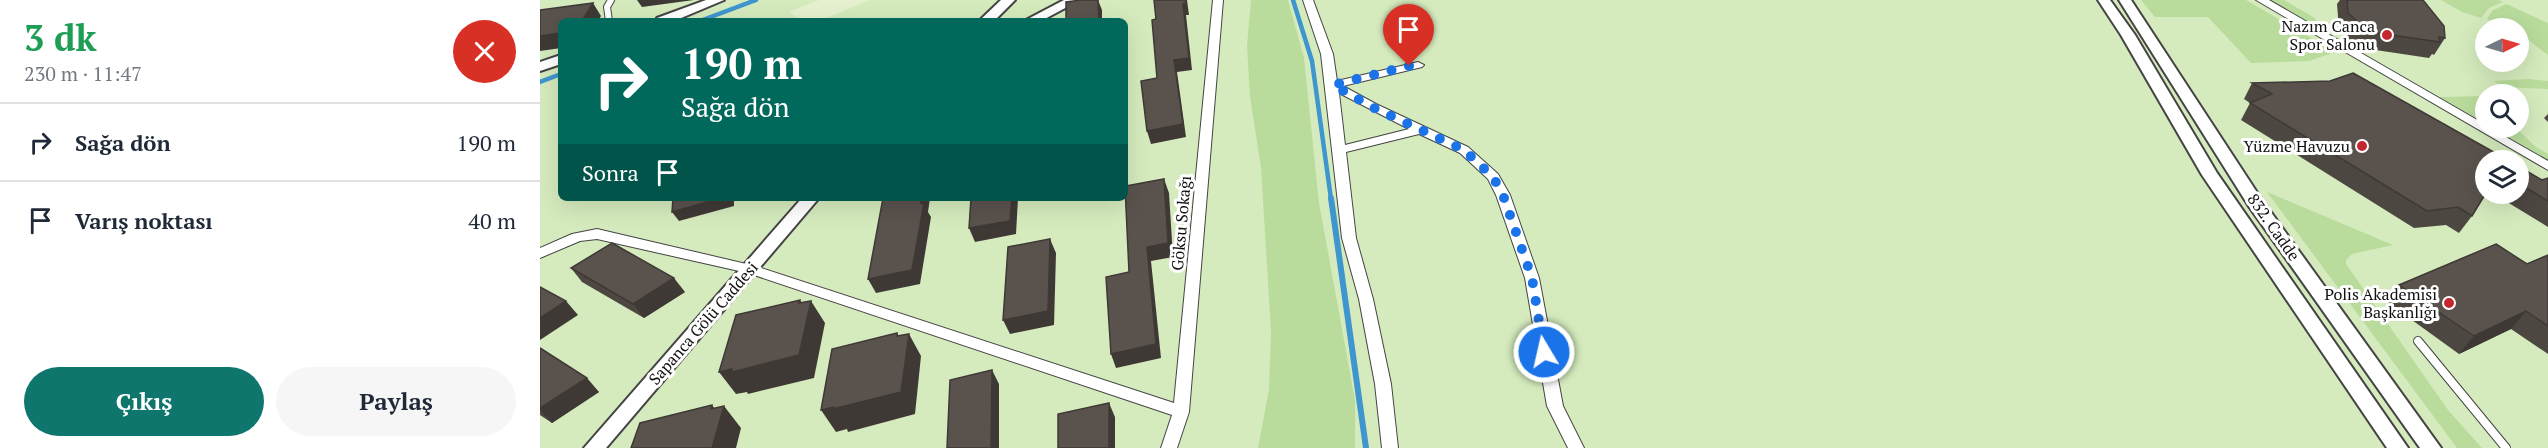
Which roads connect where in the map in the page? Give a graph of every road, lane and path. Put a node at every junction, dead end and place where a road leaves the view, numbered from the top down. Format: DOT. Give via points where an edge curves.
graph roads {
  1 [pos="610,0"];
  2 [pos="718,0"];
  3 [pos="1009,0"];
  4 [pos="1074,0"];
  5 [pos="1218,0"];
  6 [pos="1308,0"];
  7 [pos="2104,0"];
  8 [pos="2125,0"];
  9 [pos="2261,0"];
  10 [pos="609,18"];
  11 [pos="670,18"];
  12 [pos="989,18"];
  13 [pos="1037,18"];
  14 [pos="558,60"];
  15 [pos="1418,65"];
  16 [pos="540,67"];
  17 [pos="1333,85"];
  18 [pos="2178,123"];
  19 [pos="2205,124"];
  20 [pos="1422,130"];
  21 [pos="1340,150"];
  22 [pos="2548,166"];
  23 [pos="808,201"];
  24 [pos="540,253"];
  25 [pos="750,269"];
  26 [pos="2418,341"];
  27 [pos="1182,412"];
  28 [pos="594,448"];
  29 [pos="1169,448"];
  30 [pos="1390,448"];
  31 [pos="1576,448"];
  32 [pos="2398,448"];
  33 [pos="2431,448"];
  34 [pos="2506,448"];
  1 -- 10 [label="lane"];
  2 -- 11 [label="street"];
  3 -- 12 [label="street"];
  4 -- 13 [label="street"];
  5 -- 27 [label="street, Göksu Sokağı"];
  6 -- 17 [label="street"];
  7 -- 18 [label="street, 832. Cadde"];
  8 -- 19 [label="street, 832. Cadde"];
  9 -- 22 [label="street"];
  14 -- 16 [label="street"];
  15 -- 17 [label="street"];
  17 -- 20 [label="street"];
  17 -- 21 [label="street"];
  18 -- 19 [label="street"];
  18 -- 32 [label="street, 832. Cadde" via="2240,221"];
  19 -- 33 [label="street, 832. Cadde" via="2254,201"];
  20 -- 21 [label="street"];
  20 -- 31 [label="street" via="1464,150 1493,177 1503,195 1532,278 1555,406"];
  21 -- 30 [label="street" via="1349,238 1383,384"];
  23 -- 25 [label="street, Sapanca Gölü Caddesi"];
  24 -- 25 [label="street" via="576,237 597,234"];
  25 -- 27 [label="street"];
  25 -- 28 [label="street, Sapanca Gölü Caddesi"];
  26 -- 34 [label="lane"];
  27 -- 29 [label="street, Göksu Sokağı"];
}
